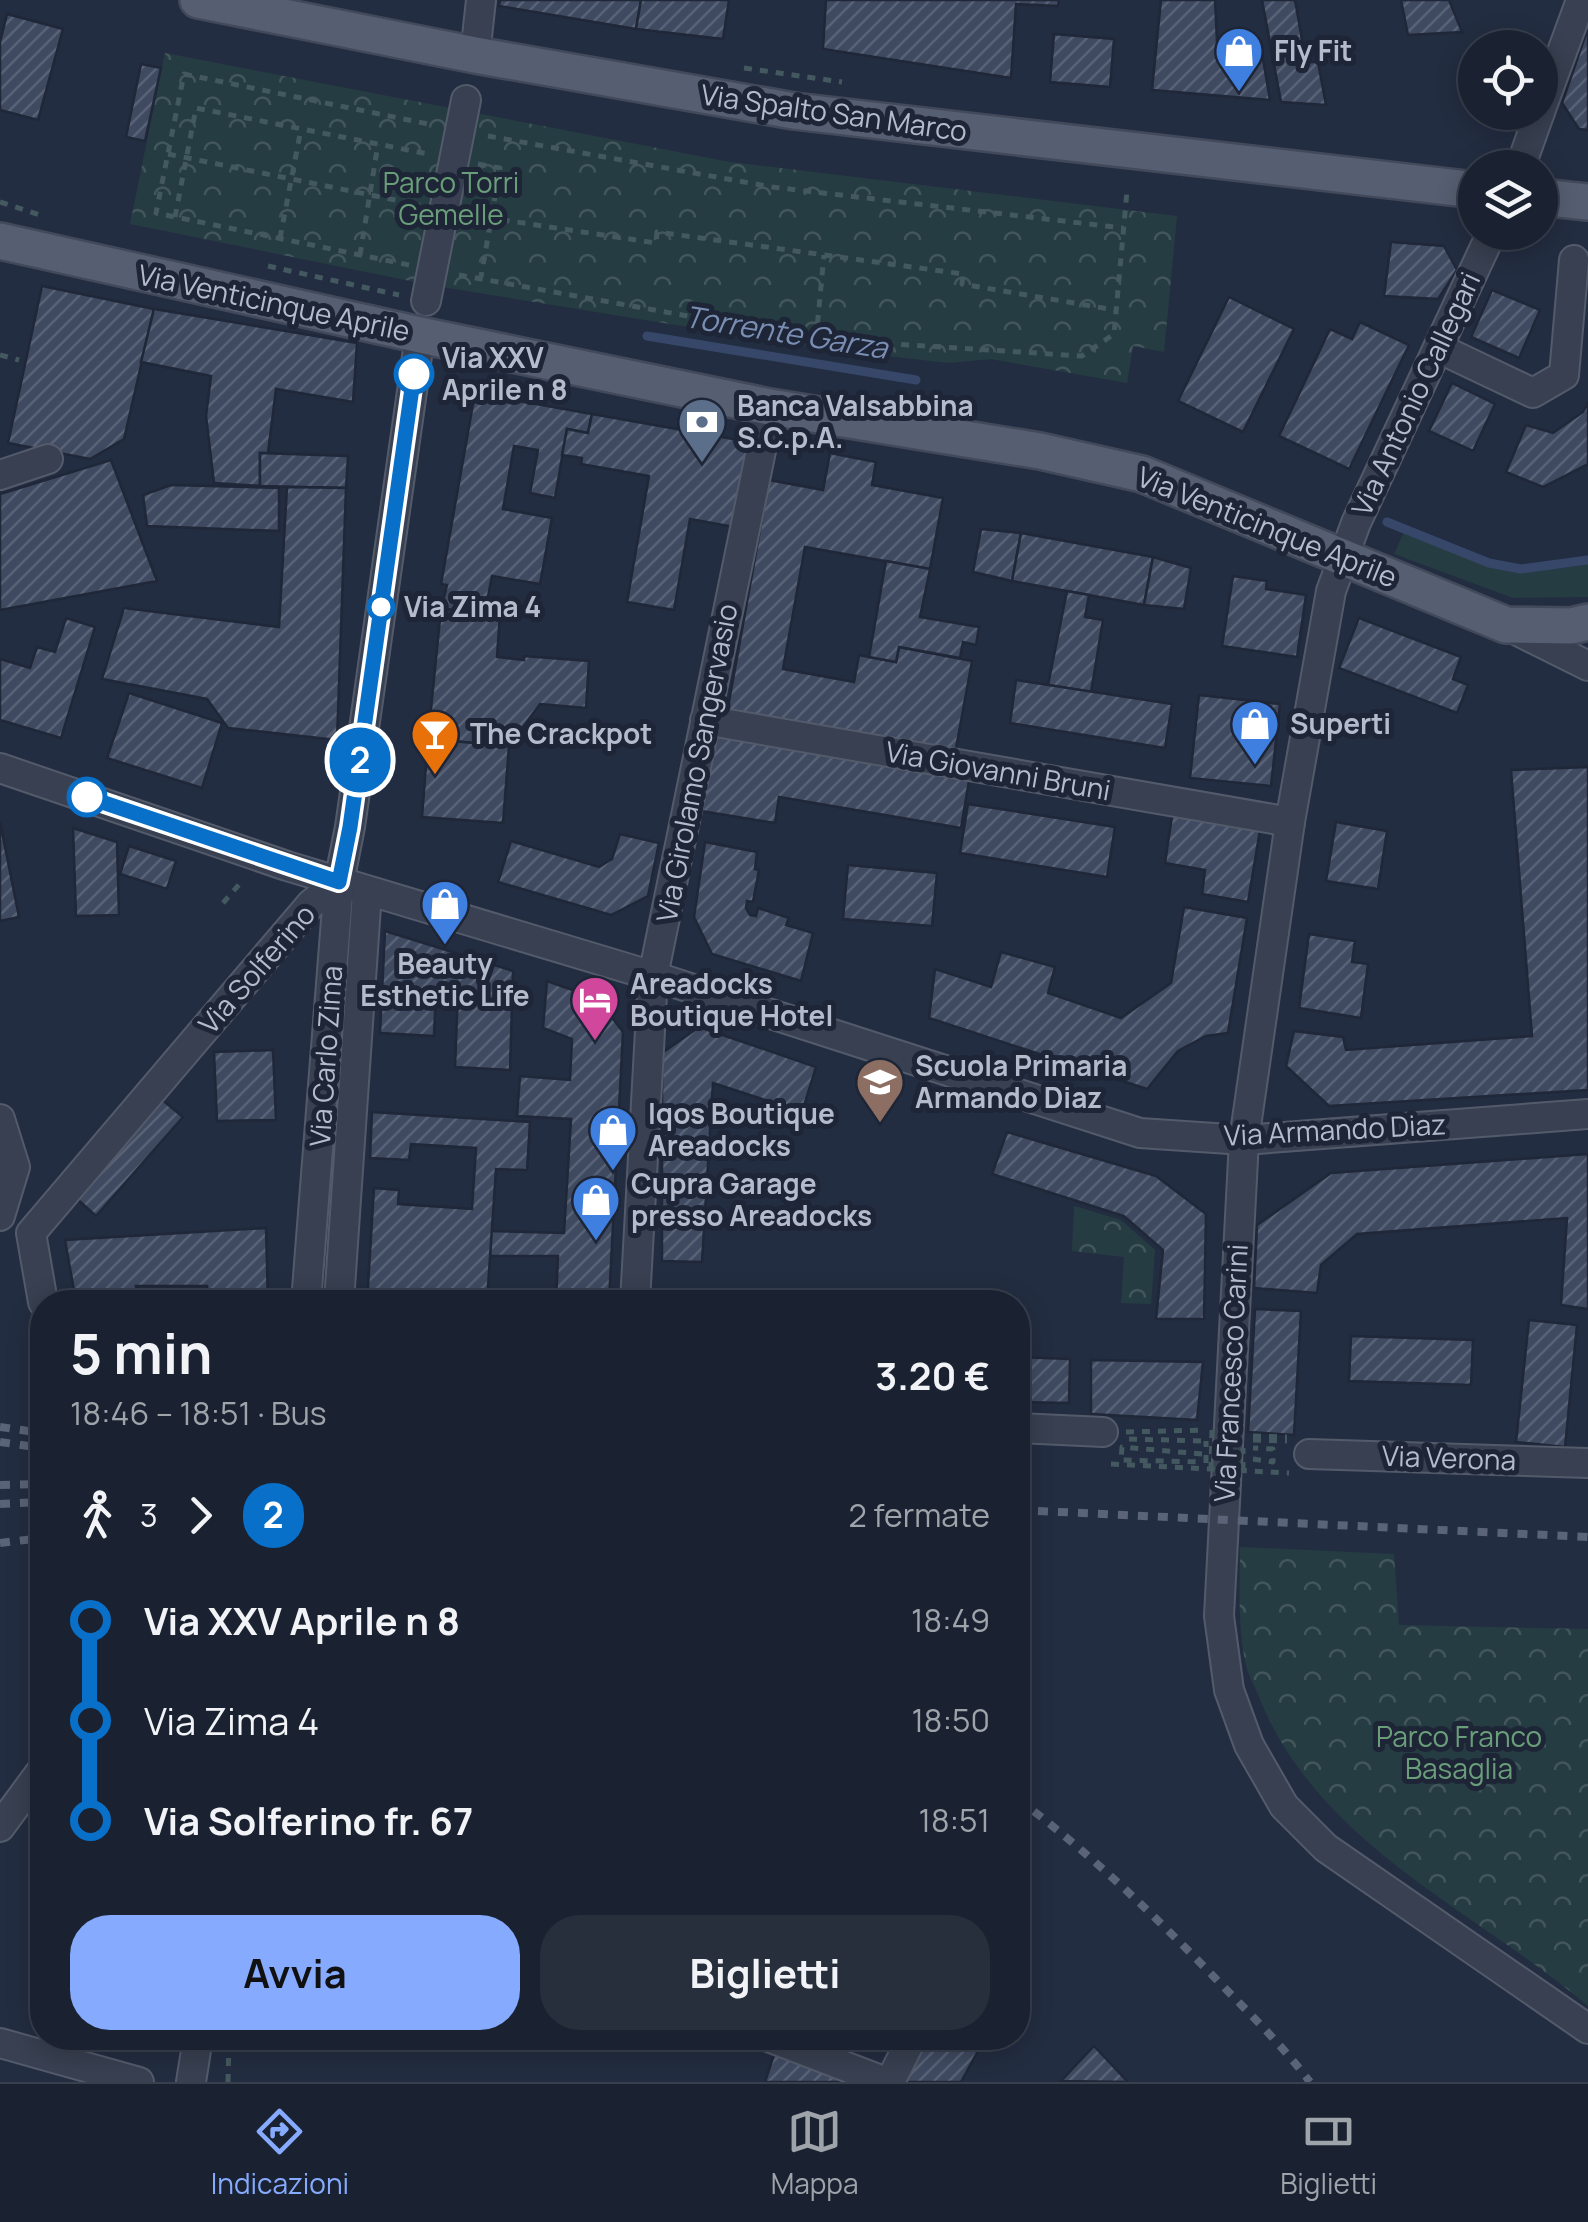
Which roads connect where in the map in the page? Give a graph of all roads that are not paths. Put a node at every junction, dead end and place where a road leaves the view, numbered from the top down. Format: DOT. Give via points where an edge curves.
graph roads {
  1 [pos="198,0"];
  2 [pos="482,0"];
  3 [pos="1581,0"];
  4 [pos="476,55"];
  5 [pos="1558,63"];
  6 [pos="466,100"];
  7 [pos="1458,188"];
  8 [pos="1558,199"];
  9 [pos="1588,202"];
  10 [pos="0,241"];
  11 [pos="1484,250"];
  12 [pos="1574,260"];
  13 [pos="423,318"];
  14 [pos="1438,348"];
  15 [pos="770,406"];
  16 [pos="48,459"];
  17 [pos="0,475"];
  18 [pos="1342,557"];
  19 [pos="1588,622"];
  20 [pos="1506,625"];
  21 [pos="1588,666"];
  22 [pos="705,720"];
  23 [pos="0,768"];
  24 [pos="1290,822"];
  25 [pos="339,882"];
  26 [pos="366,891"];
  27 [pos="653,976"];
  28 [pos="1588,1114"];
  29 [pos="4,1130"];
  30 [pos="1244,1140"];
  31 [pos="0,1216"];
  32 [pos="40,1290"];
  33 [pos="307,1290"];
  34 [pos="340,1290"];
  35 [pos="636,1290"];
  36 [pos="1030,1430"];
  37 [pos="1109,1441"];
  38 [pos="1588,1463"];
  39 [pos="1299,1464"];
  40 [pos="30,1786"];
  41 [pos="0,1827"];
  42 [pos="1588,2029"];
  43 [pos="0,2043"];
  44 [pos="196,2050"];
  45 [pos="803,2050"];
  46 [pos="905,2050"];
  47 [pos="139,2082"];
  48 [pos="192,2082"];
  49 [pos="888,2082"];
  1 -- 4 [label="main road, Via Spalto San Marco"];
  2 -- 4 [label="street"];
  3 -- 5 [label="street"];
  4 -- 7 [label="main road, Via Spalto San Marco" via="794,111"];
  6 -- 13 [label="street, Via Carlo Zima"];
  8 -- 9 [label="main road"];
  10 -- 13 [label="main road, Via Venticinque Aprile"];
  11 -- 14 [label="street, Via Antonio Callegari"];
  12 -- 14 [label="street" via="1564,375 1533,393"];
  13 -- 15 [label="main road, Via Venticinque Aprile"];
  13 -- 25 [label="street, Via Carlo Zima"];
  14 -- 18 [label="street, Via Antonio Callegari"];
  15 -- 18 [label="main road, Via Venticinque Aprile" via="1142,474"];
  15 -- 22 [label="street, Via Girolamo Sangervasio"];
  16 -- 17 [label="street"];
  18 -- 20 [label="main road, Via Venticinque Aprile"];
  18 -- 24 [label="street, Via Francesco Carini"];
  19 -- 20 [label="main road, Via Venticinque Aprile"];
  20 -- 21 [label="street"];
  22 -- 24 [label="street, Via Giovanni Bruni"];
  22 -- 27 [label="street, Via Girolamo Sangervasio"];
  23 -- 25 [label="street, Via Solferino"];
  24 -- 30 [label="street, Via Francesco Carini"];
  25 -- 26 [label="street, Via Armando Diaz"];
  25 -- 32 [label="street, Via Solferino" via="311,904 32,1233"];
  25 -- 33 [label="street, Via Carlo Zima"];
  26 -- 27 [label="street, Via Armando Diaz"];
  26 -- 34 [label="street, Via Carlo Zima"];
  27 -- 30 [label="street, Via Armando Diaz" via="1140,1132"];
  27 -- 35 [label="street, Via Girolamo Sangervasio"];
  28 -- 30 [label="street, Via Armando Diaz"];
  29 -- 31 [label="street" via="15,1167"];
  30 -- 42 [label="street, Via Francesco Carini" via="1218,1616 1229,1690 1249,1745 1284,1806 1326,1848"];
  36 -- 37 [label="street"];
  38 -- 39 [label="street, Via Verona"];
  40 -- 41 [label="street"];
  43 -- 47 [label="street"];
  44 -- 48 [label="street"];
  45 -- 49 [label="street"];
  46 -- 49 [label="street"];
}
